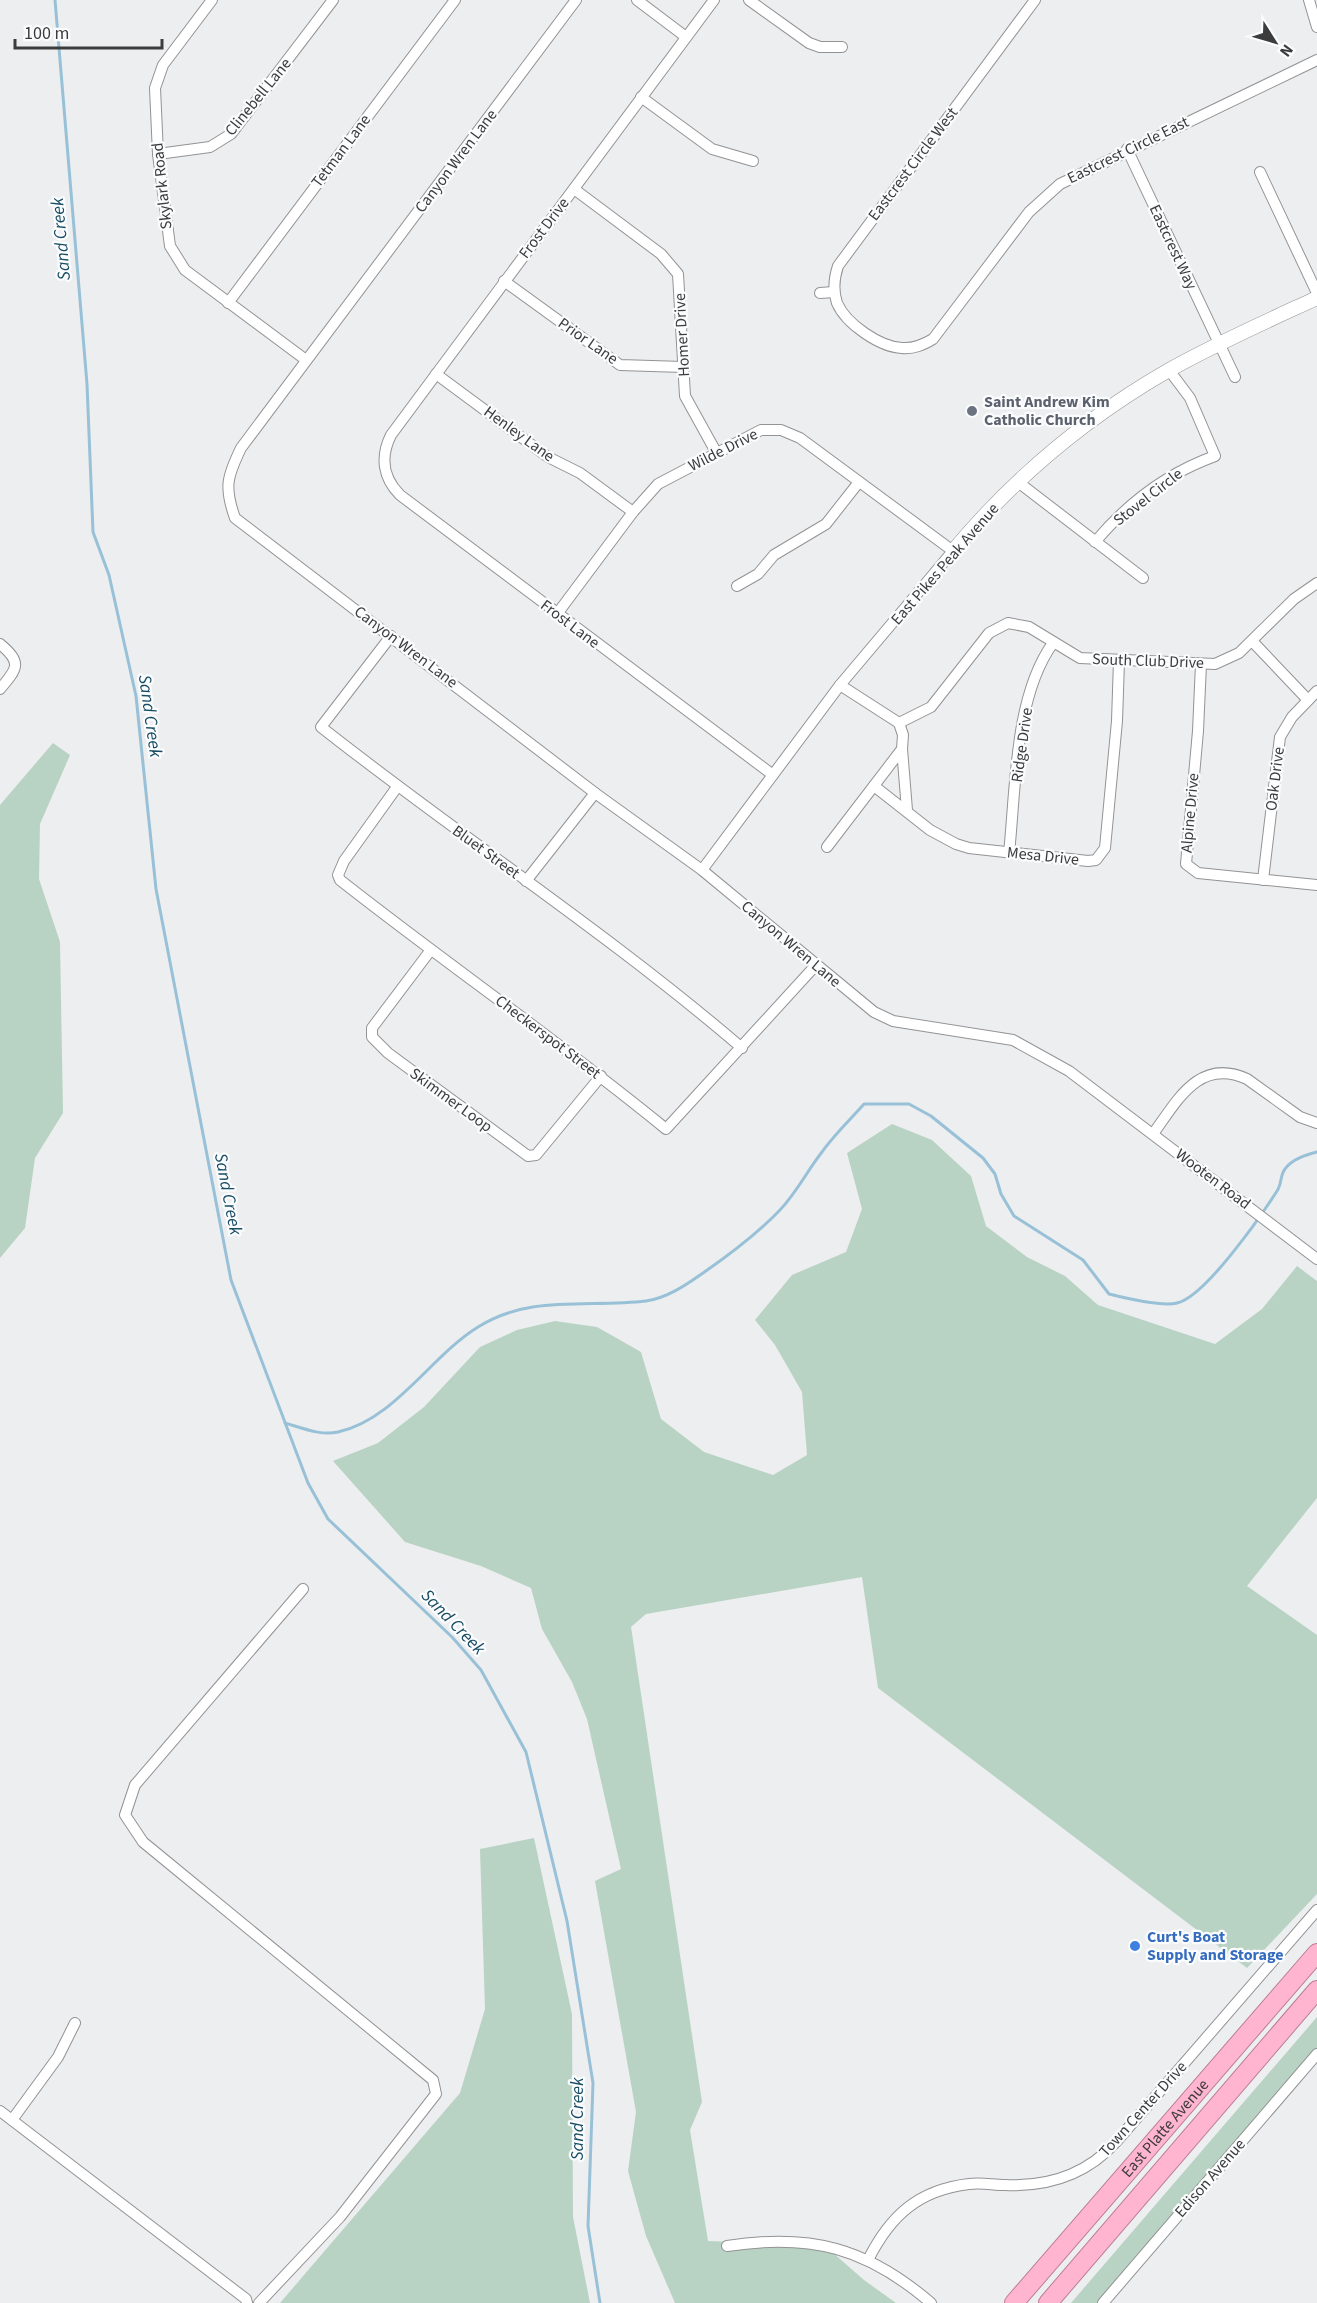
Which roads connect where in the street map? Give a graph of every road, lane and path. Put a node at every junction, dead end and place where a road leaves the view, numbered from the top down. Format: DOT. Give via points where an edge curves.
graph roads {
  1 [pos="212,0"];
  2 [pos="333,0"];
  3 [pos="455,0"];
  4 [pos="576,0"];
  5 [pos="637,0"];
  6 [pos="714,0"];
  7 [pos="749,0"];
  8 [pos="1035,0"];
  9 [pos="1309,0"];
  10 [pos="1317,27"];
  11 [pos="686,37"];
  12 [pos="842,47"];
  13 [pos="1317,60"];
  14 [pos="641,97"];
  15 [pos="1127,149"];
  16 [pos="158,154"];
  17 [pos="753,161"];
  18 [pos="1260,172"];
  19 [pos="574,189"];
  20 [pos="504,280"];
  21 [pos="834,291"];
  22 [pos="820,293"];
  23 [pos="1317,293"];
  24 [pos="1317,298"];
  25 [pos="228,303"];
  26 [pos="1219,344"];
  27 [pos="306,360"];
  28 [pos="683,367"];
  29 [pos="1169,370"];
  30 [pos="436,374"];
  31 [pos="1235,377"];
  32 [pos="716,452"];
  33 [pos="384,460"];
  34 [pos="859,482"];
  35 [pos="1018,482"];
  36 [pos="633,512"];
  37 [pos="1095,542"];
  38 [pos="953,551"];
  39 [pos="1143,578"];
  40 [pos="1317,583"];
  41 [pos="737,586"];
  42 [pos="557,614"];
  43 [pos="391,636"];
  44 [pos="1252,641"];
  45 [pos="1053,643"];
  46 [pos="0,644"];
  47 [pos="1119,660"];
  48 [pos="1201,664"];
  49 [pos="840,685"];
  50 [pos="0,689"];
  51 [pos="1317,691"];
  52 [pos="1308,700"];
  53 [pos="899,723"];
  54 [pos="902,749"];
  55 [pos="773,775"];
  56 [pos="873,786"];
  57 [pos="397,787"];
  58 [pos="595,793"];
  59 [pos="907,810"];
  60 [pos="827,847"];
  61 [pos="1009,853"];
  62 [pos="702,870"];
  63 [pos="1263,880"];
  64 [pos="526,881"];
  65 [pos="1317,885"];
  66 [pos="430,951"];
  67 [pos="816,965"];
  68 [pos="742,1048"];
  69 [pos="600,1076"];
  70 [pos="1107,1101"];
  71 [pos="1317,1123"];
  72 [pos="1153,1134"];
  73 [pos="1317,1259"];
  74 [pos="303,1589"];
  75 [pos="1317,1910"];
  76 [pos="1317,1953"];
  77 [pos="1317,1990"];
  78 [pos="75,2023"];
  79 [pos="1317,2054"];
  80 [pos="0,2111"];
  81 [pos="12,2120"];
  82 [pos="727,2246"];
  83 [pos="868,2260"];
  84 [pos="247,2303"];
  85 [pos="259,2303"];
  86 [pos="931,2303"];
  87 [pos="1016,2303"];
  88 [pos="1048,2303"];
  89 [pos="1103,2303"];
  1 -- 16 [label="street, Skylark Road" via="157,77 153,97"];
  2 -- 16 [label="street, Clinebell Lane" via="231,134 210,147"];
  3 -- 25 [label="street, Tetman Lane"];
  4 -- 27 [label="street, Canyon Wren Lane"];
  5 -- 11 [label="street"];
  6 -- 11 [label="street, Frost Drive"];
  7 -- 12 [label="street" via="809,43"];
  8 -- 21 [label="street, Eastcrest Circle West" via="844,256 834,277"];
  9 -- 10 [label="street"];
  11 -- 14 [label="street, Frost Drive"];
  13 -- 15 [label="street, Eastcrest Circle East"];
  14 -- 17 [label="street" via="712,149"];
  14 -- 19 [label="street, Frost Drive"];
  15 -- 21 [label="street, Eastcrest Circle East" via="1070,178 1038,202 933,339 922,345 889,346 864,331 844,314"];
  15 -- 26 [label="street, Eastcrest Way"];
  16 -- 25 [label="street, Skylark Road" via="167,233 175,258"];
  18 -- 23 [label="street"];
  19 -- 20 [label="street, Frost Drive"];
  19 -- 28 [label="street, Homer Drive" via="673,266 680,284"];
  20 -- 28 [label="street, Prior Lane" via="620,365"];
  20 -- 30 [label="street, Frost Drive"];
  21 -- 22 [label="street"];
  24 -- 26 [label="street, East Pikes Peak Avenue"];
  25 -- 27 [label="street, Skylark Road"];
  26 -- 29 [label="street, East Pikes Peak Avenue"];
  26 -- 31 [label="street, Eastcrest Way"];
  27 -- 43 [label="street, Canyon Wren Lane" via="242,448 228,476 228,499 235,518"];
  28 -- 32 [label="street, Homer Drive" via="689,405"];
  29 -- 35 [label="street, East Pikes Peak Avenue" via="1105,411"];
  29 -- 37 [label="street, Stovel Circle" via="1190,398 1215,456 1174,474 1133,505"];
  30 -- 33 [label="street, Frost Drive" via="391,435"];
  30 -- 36 [label="street, Henley Lane" via="548,457 580,472"];
  32 -- 34 [label="street, Wilde Drive" via="761,430 781,430 800,438"];
  32 -- 36 [label="street, Wilde Drive" via="658,484"];
  33 -- 42 [label="street, Frost Lane" via="387,478 400,495"];
  34 -- 38 [label="street, Wilde Drive"];
  34 -- 41 [label="street" via="826,524 774,555 758,574"];
  35 -- 37 [label="street"];
  35 -- 38 [label="street, East Pikes Peak Avenue"];
  36 -- 42 [label="street, Wilde Drive"];
  37 -- 39 [label="street"];
  38 -- 49 [label="street, East Pikes Peak Avenue"];
  40 -- 44 [label="street, South Club Drive" via="1294,599"];
  42 -- 55 [label="street, Frost Lane"];
  43 -- 57 [label="street, Bluet Street" via="321,727"];
  43 -- 58 [label="street, Canyon Wren Lane"];
  44 -- 48 [label="street, South Club Drive" via="1223,662"];
  44 -- 52 [label="street"];
  45 -- 47 [label="street, South Club Drive" via="1080,658"];
  45 -- 53 [label="street, South Club Drive" via="1007,618 989,633 931,707"];
  45 -- 61 [label="street, Ridge Drive" via="1038,666 1022,724"];
  46 -- 50 [label="street" via="16,665 15,672"];
  47 -- 48 [label="street, South Club Drive"];
  47 -- 61 [label="street, Mesa Drive" via="1114,758 1102,855 1088,861"];
  48 -- 63 [label="street, Alpine Drive" via="1186,864 1198,873"];
  49 -- 53 [label="street"];
  49 -- 55 [label="street, East Pikes Peak Avenue"];
  51 -- 52 [label="street, Oak Drive"];
  52 -- 63 [label="street, Oak Drive" via="1280,737"];
  53 -- 54 [label="street"];
  54 -- 56 [label="street"];
  54 -- 59 [label="street"];
  55 -- 62 [label="street, East Pikes Peak Avenue"];
  56 -- 59 [label="street, Mesa Drive"];
  56 -- 60 [label="street"];
  57 -- 64 [label="street, Bluet Street"];
  57 -- 66 [label="street, Checkerspot Street" via="338,875"];
  58 -- 62 [label="street, Canyon Wren Lane"];
  58 -- 64 [label="street"];
  59 -- 61 [label="street, Mesa Drive" via="930,830 956,844"];
  62 -- 67 [label="street, Canyon Wren Lane"];
  63 -- 65 [label="street, Alpine Drive"];
  64 -- 68 [label="street, Bluet Street" via="664,982"];
  66 -- 69 [label="street, Checkerspot Street"];
  66 -- 69 [label="street, Skimmer Loop" via="372,1028 372,1037 450,1100 528,1156 536,1155"];
  67 -- 68 [label="street, Checkerspot Street"];
  67 -- 70 [label="street, Canyon Wren Lane" via="874,1012 893,1021 1013,1040 1069,1071"];
  68 -- 69 [label="street, Checkerspot Street" via="666,1129"];
  70 -- 72 [label="street, Wooten Road"];
  71 -- 72 [label="street" via="1300,1117 1237,1074 1216,1073 1198,1079 1185,1090"];
  72 -- 73 [label="street, Wooten Road"];
  74 -- 85 [label="street" via="135,1785 125,1815 142,1842 433,2080 435,2094 340,2217"];
  75 -- 83 [label="street, Town Center Drive" via="1094,2163 1046,2182 1006,2186 971,2183 935,2192 894,2219 882,2232"];
  76 -- 87 [label="highway, East Platte Avenue"];
  77 -- 88 [label="highway, East Platte Avenue"];
  78 -- 81 [label="street" via="58,2057"];
  79 -- 89 [label="street, Edison Avenue"];
  80 -- 81 [label="street"];
  81 -- 84 [label="street"];
  82 -- 83 [label="street" via="800,2241 834,2247"];
  83 -- 86 [label="street" via="897,2276"];
}
